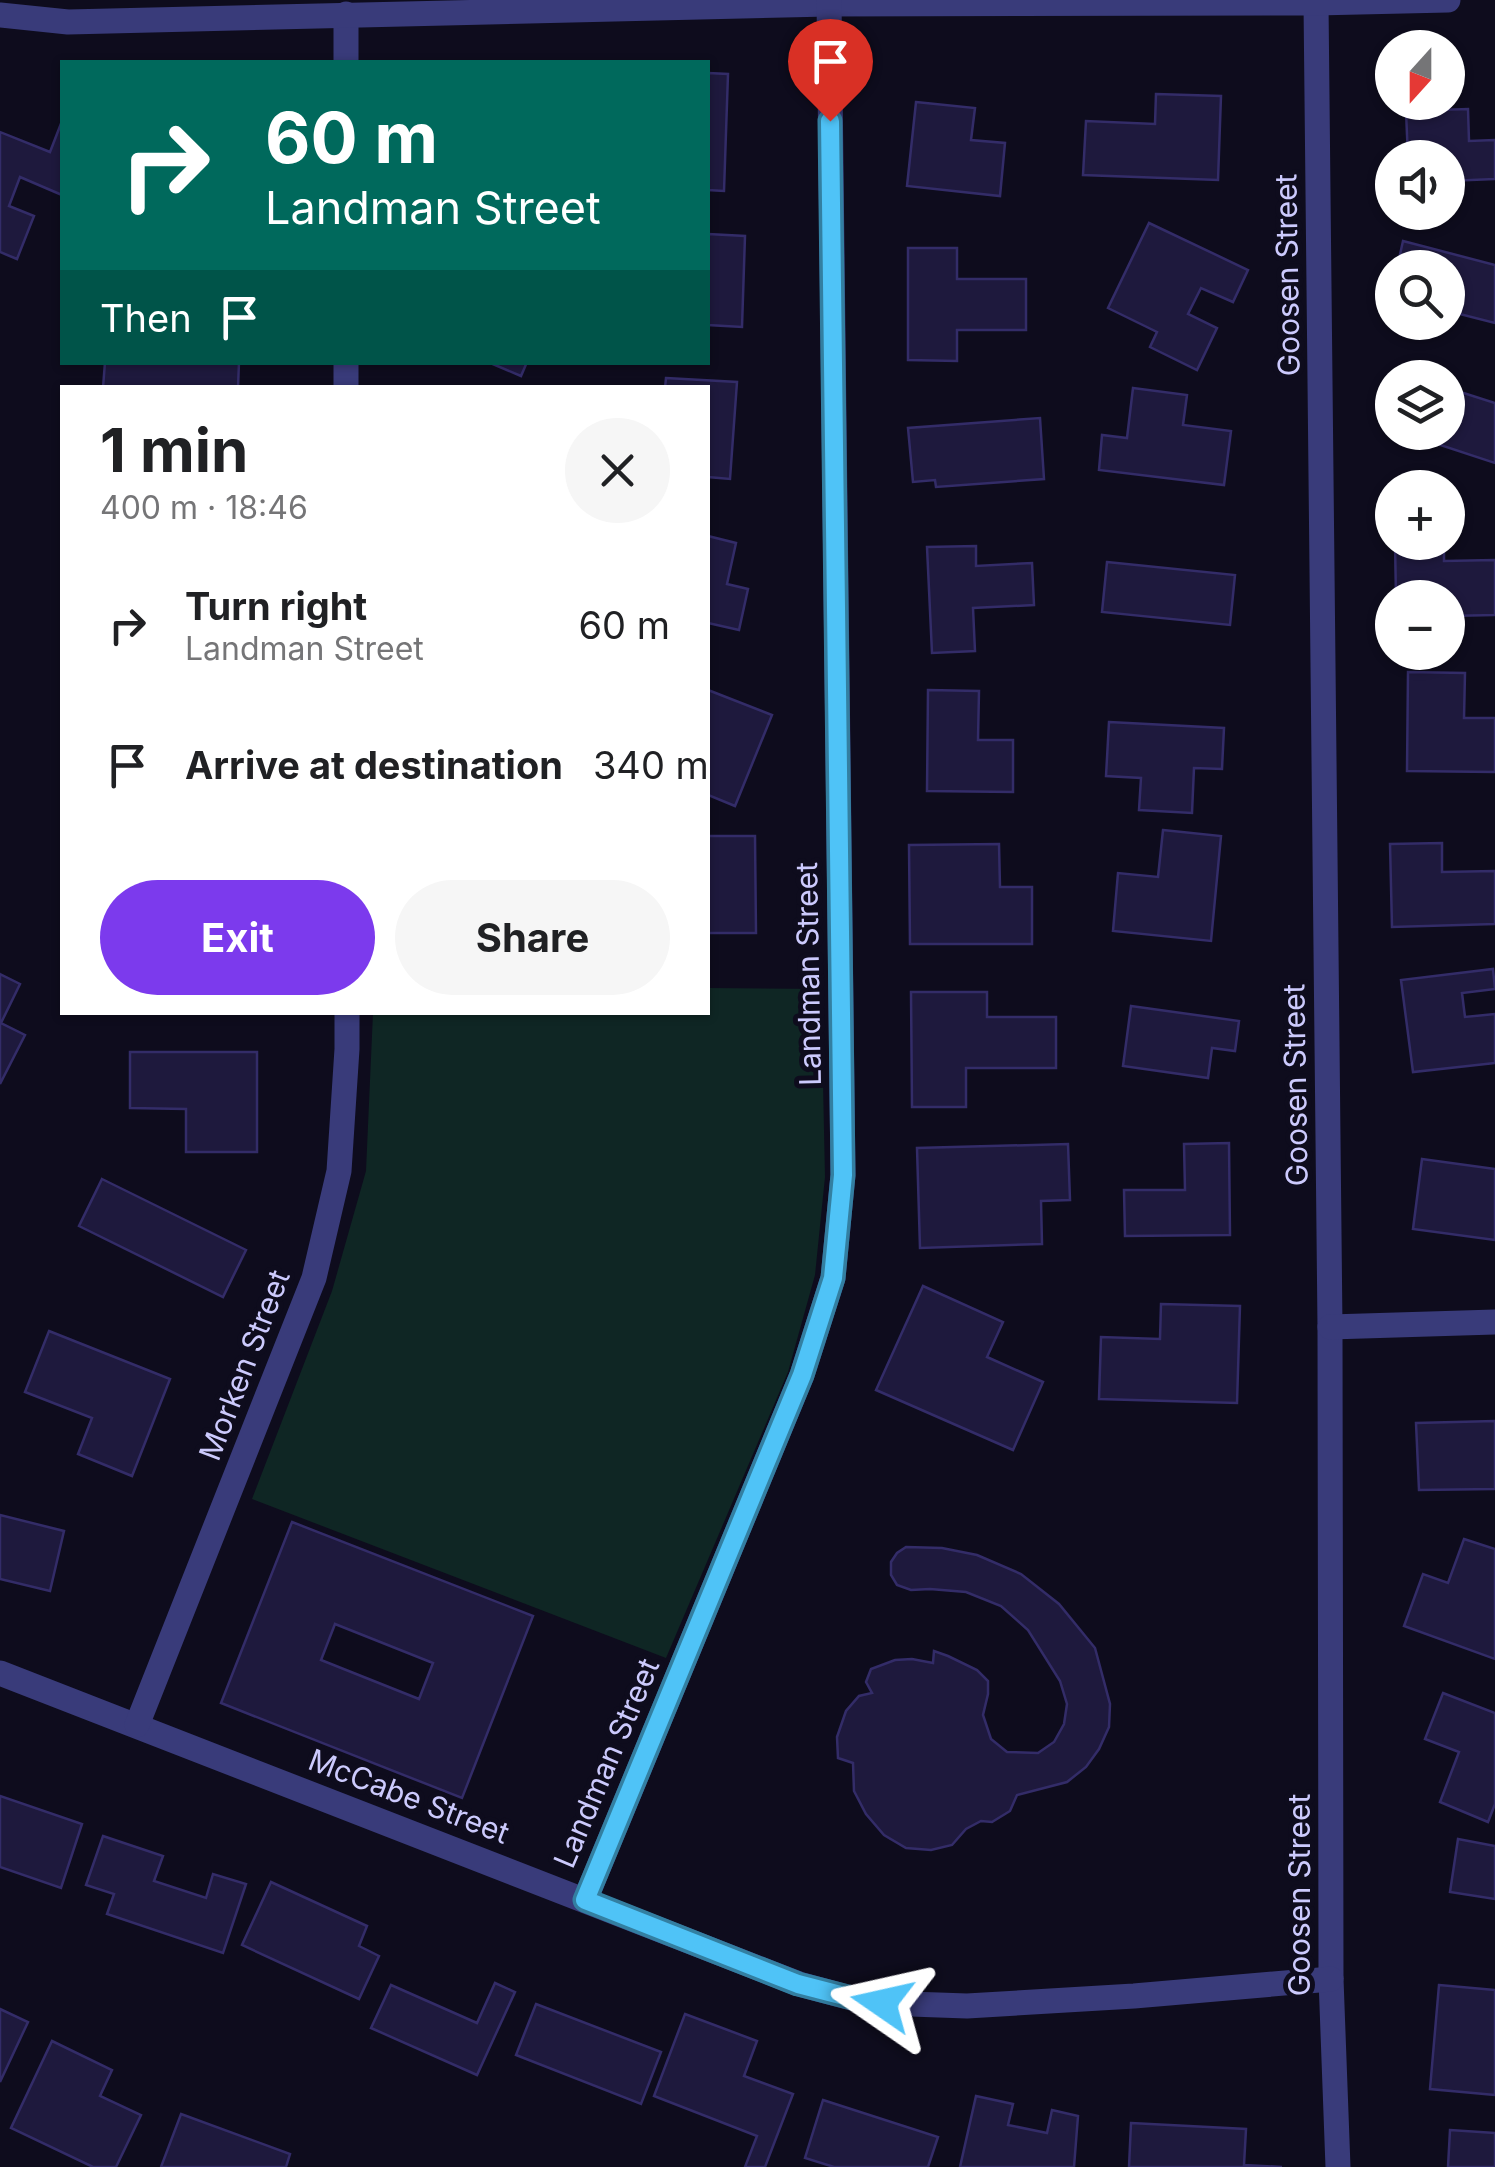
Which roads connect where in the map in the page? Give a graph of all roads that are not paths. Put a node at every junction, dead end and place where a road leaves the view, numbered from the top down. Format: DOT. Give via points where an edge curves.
graph roads {
  1 [pos="1448,0"];
  2 [pos="829,2"];
  3 [pos="1316,3"];
  4 [pos="346,14"];
  5 [pos="0,15"];
  6 [pos="346,60"];
  7 [pos="347,1015"];
  8 [pos="1495,1322"];
  9 [pos="1330,1327"];
  10 [pos="0,1673"];
  11 [pos="137,1725"];
  12 [pos="585,1900"];
  13 [pos="1331,1979"];
  14 [pos="1338,2167"];
  1 -- 3 [label="street"];
  2 -- 3 [label="street"];
  2 -- 4 [label="street"];
  2 -- 12 [label="street, Landman Street" via="843,1175 833,1278 802,1375"];
  3 -- 9 [label="street, Goosen Street"];
  4 -- 5 [label="street" via="68,22"];
  4 -- 6 [label="street"];
  7 -- 11 [label="street, Morken Street" via="339,1171 314,1278"];
  8 -- 9 [label="street"];
  9 -- 13 [label="street, Goosen Street"];
  10 -- 11 [label="street, McCabe Street"];
  11 -- 12 [label="street, McCabe Street"];
  12 -- 13 [label="street, McCabe Street" via="798,1984 882,2003 985,2005"];
  13 -- 14 [label="street, Goosen Street"];
}
